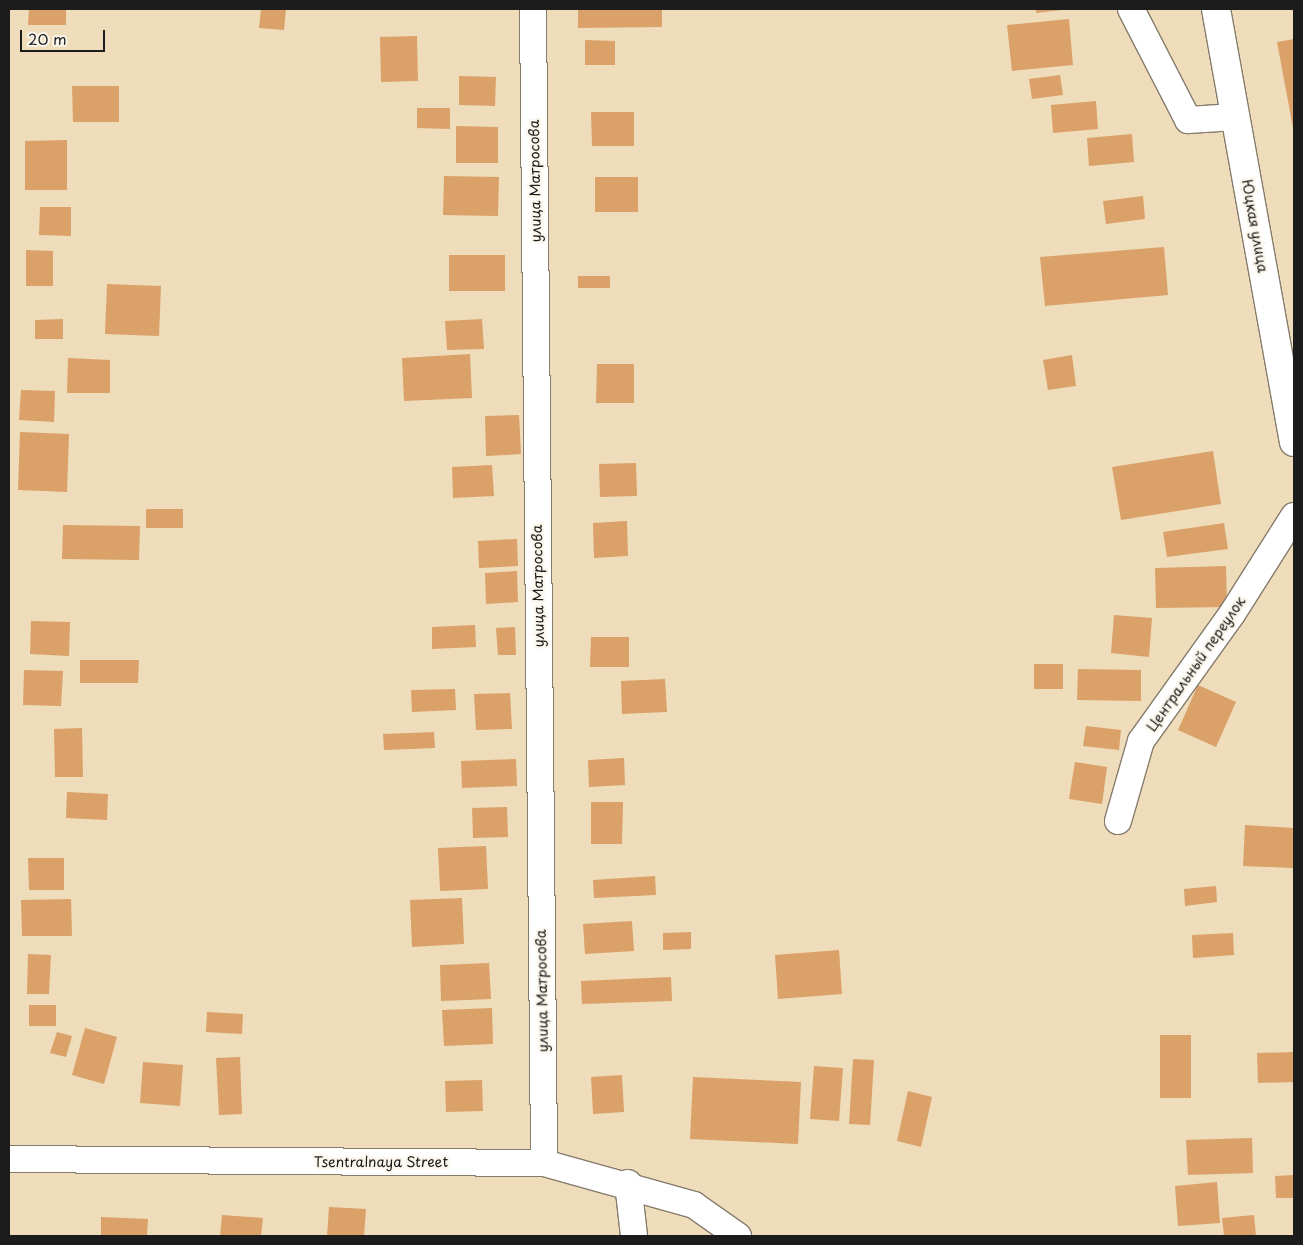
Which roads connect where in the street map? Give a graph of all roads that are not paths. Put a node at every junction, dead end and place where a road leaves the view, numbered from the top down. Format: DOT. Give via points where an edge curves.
graph roads {
  1 [pos="533,9"];
  2 [pos="1131,9"];
  3 [pos="1216,9"];
  4 [pos="1235,117"];
  5 [pos="1294,442"];
  6 [pos="1294,516"];
  7 [pos="1118,820"];
  8 [pos="9,1159"];
  9 [pos="544,1163"];
  10 [pos="628,1183"];
  11 [pos="634,1236"];
  12 [pos="738,1236"];
  1 -- 9 [label="street, улица Матросова"];
  2 -- 4 [label="street" via="1188,120"];
  3 -- 4 [label="main road, Юцкая улица"];
  4 -- 5 [label="main road, Юцкая улица"];
  6 -- 7 [label="street, Центральный переулок" via="1232,614 1141,741"];
  8 -- 9 [label="street, Tsentralnaya Street"];
  9 -- 10 [label="street, Tsentralnaya Street"];
  10 -- 11 [label="street"];
  10 -- 12 [label="street, Tsentralnaya Street" via="694,1205"];
}
